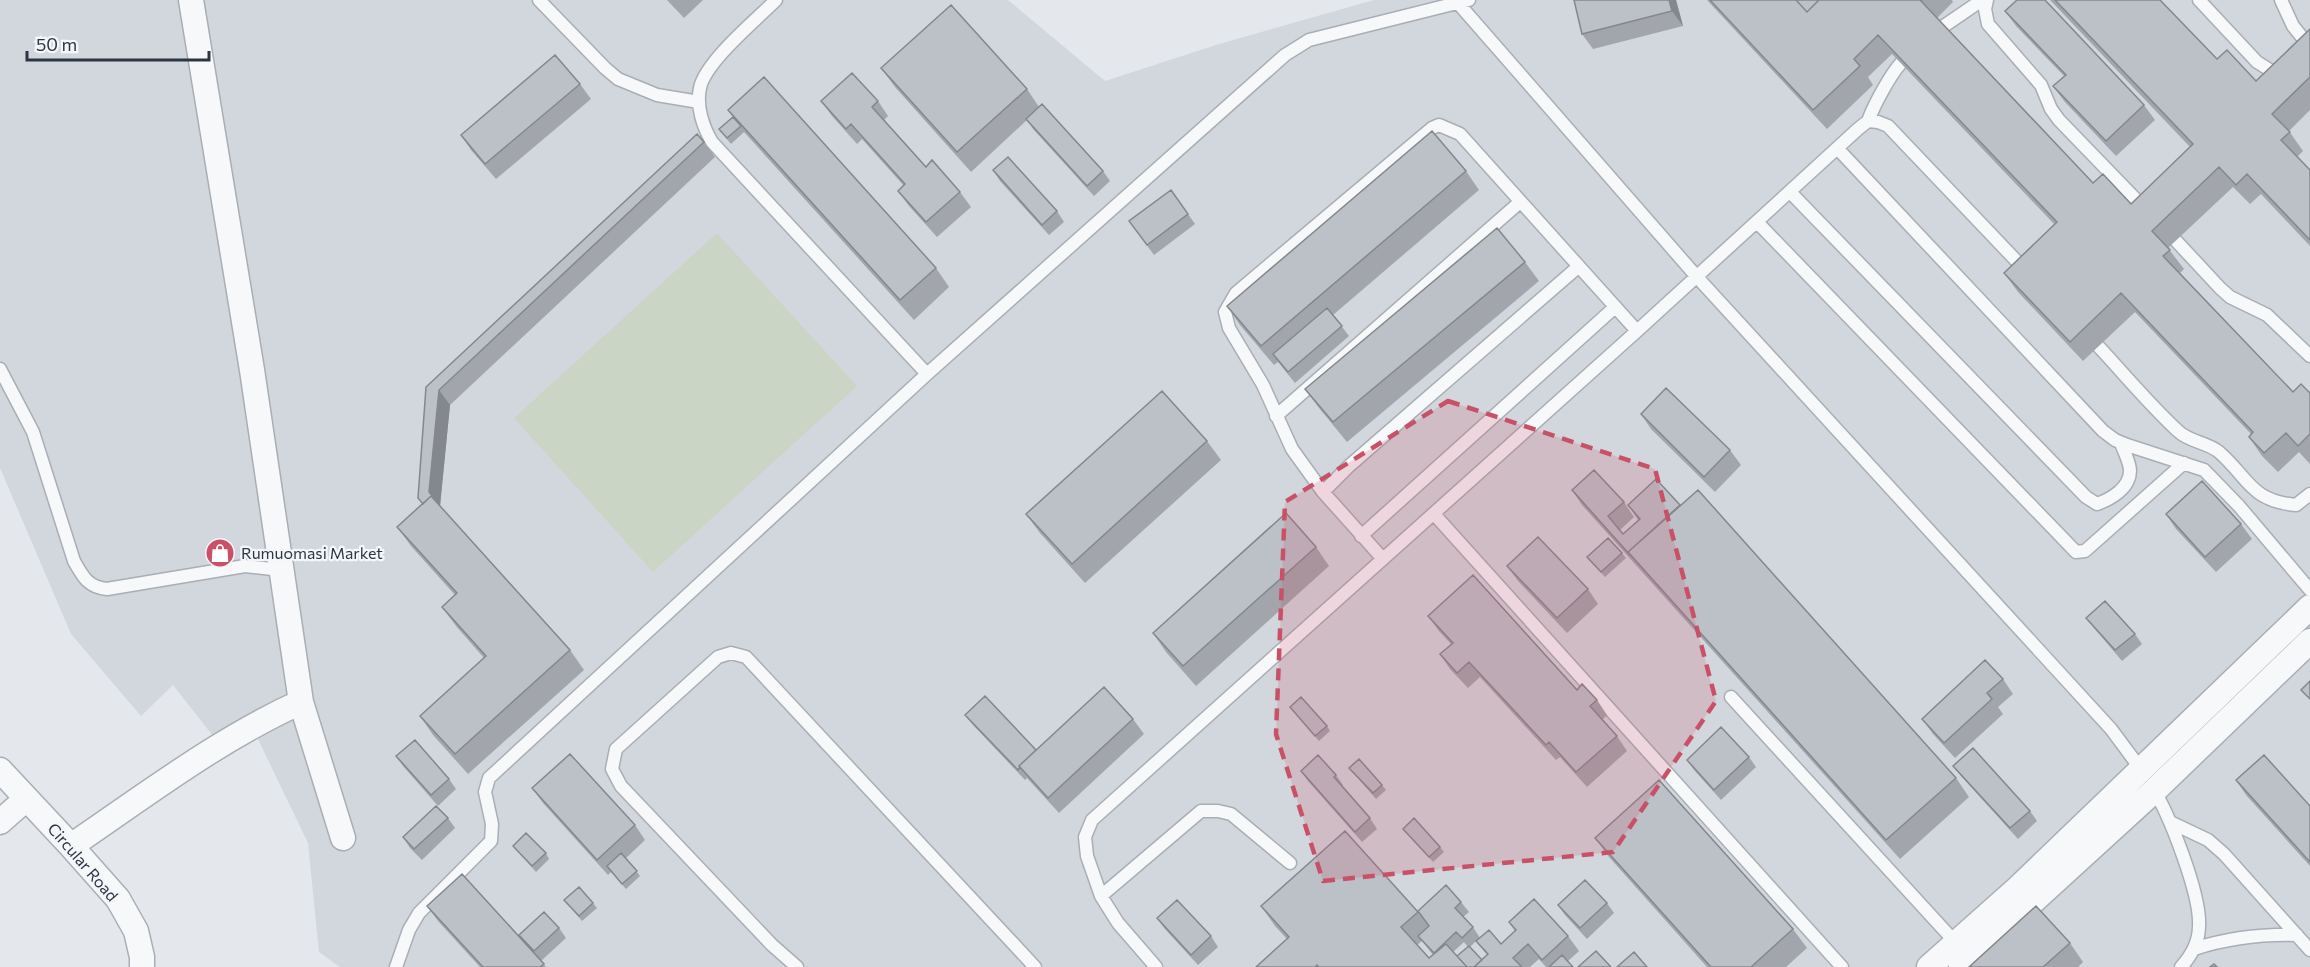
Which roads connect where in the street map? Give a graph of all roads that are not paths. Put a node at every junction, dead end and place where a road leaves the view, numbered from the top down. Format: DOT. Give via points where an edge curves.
graph roads {
  1 [pos="190,0"];
  2 [pos="539,0"];
  3 [pos="776,0"];
  4 [pos="1982,0"];
  5 [pos="1987,0"];
  6 [pos="2199,0"];
  7 [pos="2281,0"];
  8 [pos="1463,1"];
  9 [pos="1941,28"];
  10 [pos="2310,47"];
  11 [pos="1900,63"];
  12 [pos="2288,83"];
  13 [pos="699,102"];
  14 [pos="1869,121"];
  15 [pos="1837,148"];
  16 [pos="1790,192"];
  17 [pos="1520,202"];
  18 [pos="1757,222"];
  19 [pos="1578,267"];
  20 [pos="1697,277"];
  21 [pos="2033,279"];
  22 [pos="1614,308"];
  23 [pos="1637,332"];
  24 [pos="2099,347"];
  25 [pos="2310,356"];
  26 [pos="0,369"];
  27 [pos="927,374"];
  28 [pos="1276,416"];
  29 [pos="2121,443"];
  30 [pos="2184,463"];
  31 [pos="1323,492"];
  32 [pos="2310,494"];
  33 [pos="1434,514"];
  34 [pos="1361,536"];
  35 [pos="1383,559"];
  36 [pos="281,570"];
  37 [pos="2310,590"];
  38 [pos="2310,607"];
  39 [pos="2310,641"];
  40 [pos="1731,697"];
  41 [pos="300,702"];
  42 [pos="2141,768"];
  43 [pos="0,770"];
  44 [pos="2155,790"];
  45 [pos="26,799"];
  46 [pos="0,822"];
  47 [pos="2170,822"];
  48 [pos="343,838"];
  49 [pos="71,846"];
  50 [pos="1290,863"];
  51 [pos="1101,896"];
  52 [pos="2296,935"];
  53 [pos="1956,943"];
  54 [pos="2194,949"];
  55 [pos="2310,950"];
  56 [pos="142,967"];
  57 [pos="396,967"];
  58 [pos="797,967"];
  59 [pos="1035,967"];
  60 [pos="1156,967"];
  61 [pos="1842,967"];
  62 [pos="1929,967"];
  63 [pos="1960,967"];
  64 [pos="2181,967"];
  1 -- 36 [label="street"];
  2 -- 13 [label="lane" via="618,79 657,95"];
  3 -- 13 [label="lane" via="706,72"];
  4 -- 9 [label="lane"];
  5 -- 25 [label="lane" via="1988,24 2041,84 2059,120 2220,288 2267,315"];
  6 -- 12 [label="lane" via="2257,62"];
  7 -- 10 [label="lane" via="2293,26"];
  8 -- 20 [label="lane"];
  8 -- 27 [label="lane" via="1310,40 1285,55"];
  11 -- 14 [label="lane"];
  13 -- 27 [label="lane" via="712,142"];
  14 -- 15 [label="lane"];
  14 -- 21 [label="lane" via="1888,126"];
  15 -- 16 [label="lane"];
  15 -- 29 [label="lane" via="2103,431"];
  16 -- 18 [label="lane"];
  16 -- 29 [label="lane" via="2097,504 2116,495 2130,474"];
  17 -- 19 [label="lane"];
  17 -- 28 [label="lane"];
  17 -- 28 [label="lane" via="1460,134 1439,125 1236,293 1225,312 1229,328"];
  18 -- 20 [label="lane"];
  18 -- 30 [label="lane" via="2076,552 2085,551"];
  19 -- 22 [label="lane"];
  19 -- 31 [label="lane"];
  20 -- 23 [label="lane"];
  20 -- 42 [label="lane" via="2111,729"];
  22 -- 23 [label="lane"];
  22 -- 34 [label="lane"];
  23 -- 33 [label="lane"];
  24 -- 32 [label="lane" via="2179,432 2221,453 2259,494 2296,505"];
  26 -- 36 [label="lane" via="33,432 74,561 83,578 94,587 107,589 245,566"];
  27 -- 57 [label="lane" via="489,778 485,792 492,824 491,842 419,913"];
  28 -- 31 [label="lane" via="1292,449"];
  29 -- 30 [label="lane"];
  30 -- 37 [label="lane" via="2204,470 2220,486"];
  31 -- 34 [label="lane"];
  33 -- 35 [label="lane"];
  33 -- 61 [label="lane"];
  34 -- 35 [label="lane"];
  35 -- 51 [label="lane" via="1092,820 1084,837"];
  36 -- 41 [label="street"];
  38 -- 42 [label="street"];
  39 -- 44 [label="street"];
  40 -- 53 [label="lane"];
  41 -- 48 [label="street"];
  41 -- 49 [label="street" via="261,720 213,750"];
  42 -- 44 [label="lane"];
  42 -- 53 [label="street"];
  43 -- 45 [label="street, Circular Road"];
  44 -- 47 [label="lane"];
  44 -- 63 [label="street"];
  45 -- 46 [label="street"];
  45 -- 49 [label="street, Circular Road"];
  47 -- 52 [label="lane" via="2208,840 2224,854"];
  47 -- 54 [label="lane" via="2195,894 2200,925"];
  49 -- 56 [label="street, Circular Road" via="122,907 136,931"];
  50 -- 51 [label="lane" via="1231,814 1201,811"];
  51 -- 60 [label="lane" via="1118,923"];
  52 -- 54 [label="lane" via="2223,939"];
  52 -- 55 [label="lane"];
  53 -- 62 [label="street"];
  54 -- 64 [label="lane"];
  58 -- 59 [label="lane" via="621,786 612,769 616,749 718,657 730,653 746,657"];
}
